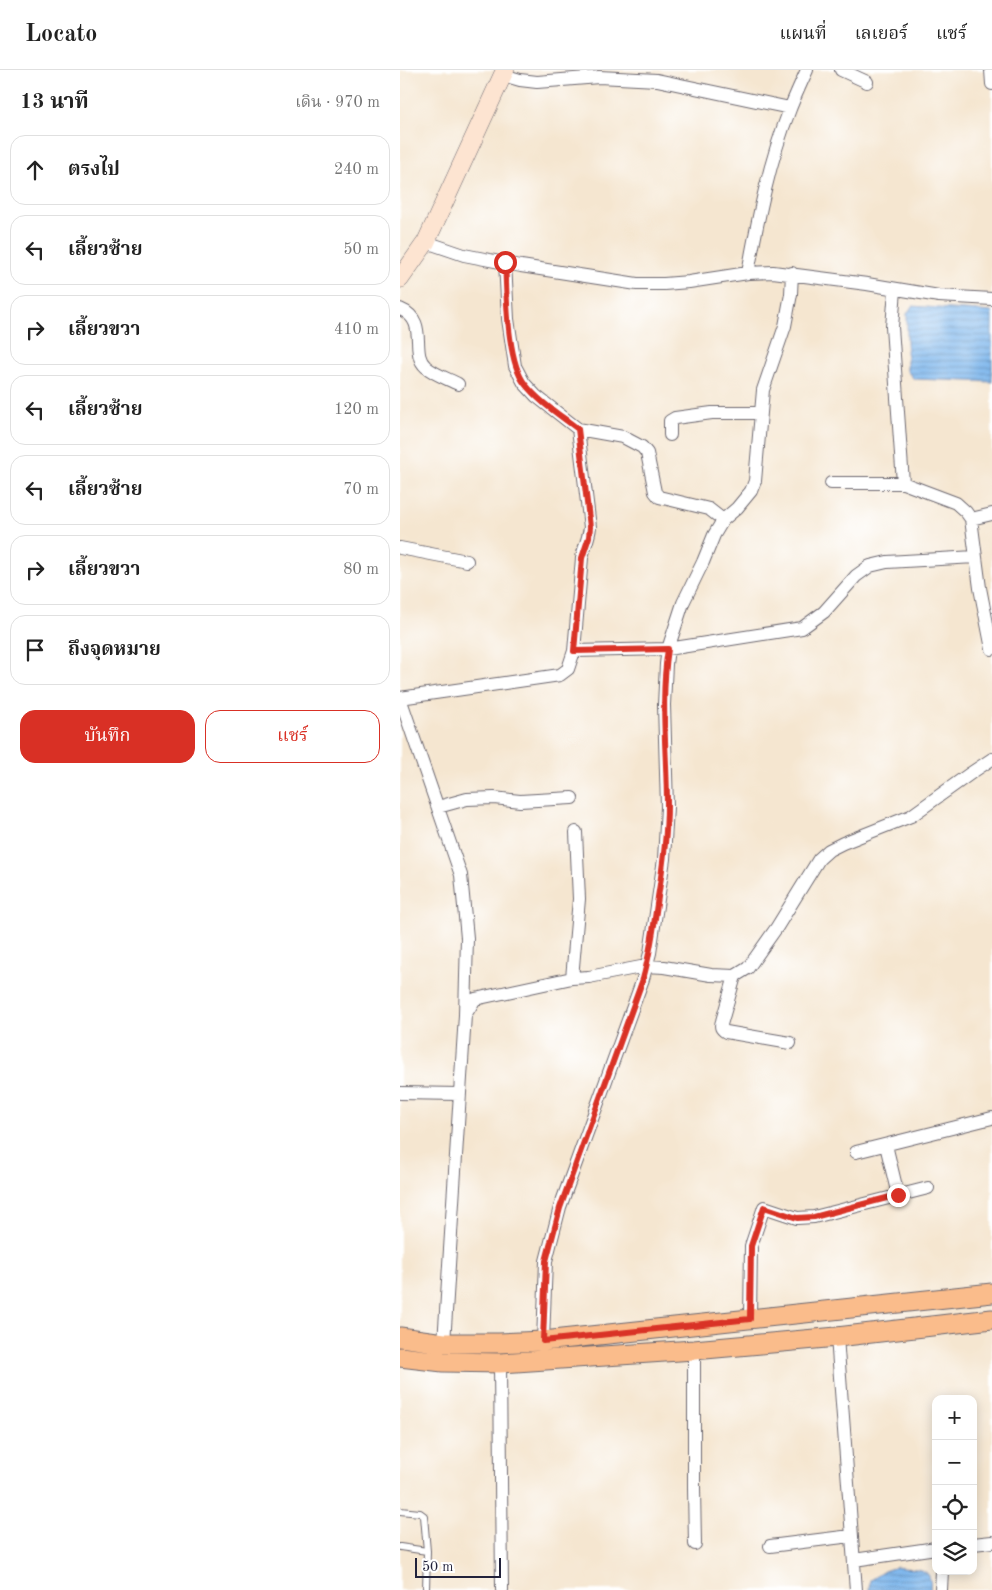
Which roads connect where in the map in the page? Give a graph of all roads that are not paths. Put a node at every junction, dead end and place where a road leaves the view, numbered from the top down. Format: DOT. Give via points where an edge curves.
graph roads {
  1 [pos="807,70"];
  2 [pos="840,70"];
  3 [pos="991,70"];
  4 [pos="504,72"];
  5 [pos="867,82"];
  6 [pos="992,84"];
  7 [pos="790,108"];
  8 [pos="426,242"];
  9 [pos="505,262"];
  10 [pos="748,273"];
  11 [pos="792,273"];
  12 [pos="400,279"];
  13 [pos="894,290"];
  14 [pos="992,300"];
  15 [pos="400,309"];
  16 [pos="458,384"];
  17 [pos="760,413"];
  18 [pos="578,429"];
  19 [pos="670,435"];
  20 [pos="903,483"];
  21 [pos="831,484"];
  22 [pos="992,514"];
  23 [pos="971,519"];
  24 [pos="723,520"];
  25 [pos="400,548"];
  26 [pos="975,557"];
  27 [pos="466,561"];
  28 [pos="668,649"];
  29 [pos="992,649"];
  30 [pos="574,651"];
  31 [pos="400,698"];
  32 [pos="992,759"];
  33 [pos="572,798"];
  34 [pos="438,807"];
  35 [pos="576,832"];
  36 [pos="646,966"];
  37 [pos="735,976"];
  38 [pos="572,978"];
  39 [pos="465,1015"];
  40 [pos="790,1043"];
  41 [pos="400,1093"];
  42 [pos="459,1094"];
  43 [pos="992,1118"];
  44 [pos="886,1145"];
  45 [pos="856,1152"];
  46 [pos="928,1188"];
  47 [pos="898,1195"];
  48 [pos="992,1293"];
  49 [pos="750,1319"];
  50 [pos="992,1319"];
  51 [pos="400,1337"];
  52 [pos="837,1337"];
  53 [pos="543,1341"];
  54 [pos="444,1343"];
  55 [pos="694,1350"];
  56 [pos="400,1357"];
  57 [pos="500,1363"];
  58 [pos="400,1511"];
  59 [pos="851,1536"];
  60 [pos="992,1542"];
  61 [pos="695,1544"];
  62 [pos="977,1544"];
  63 [pos="770,1546"];
  64 [pos="400,1547"];
  65 [pos="932,1549"];
  66 [pos="427,1551"];
  67 [pos="854,1560"];
  68 [pos="942,1575"];
  69 [pos="426,1590"];
  70 [pos="502,1590"];
  71 [pos="856,1590"];
  72 [pos="941,1590"];
  1 -- 7 [label="street"];
  2 -- 5 [label="street"];
  3 -- 6 [label="street"];
  4 -- 7 [label="street" via="520,80 537,82 599,78 657,80"];
  4 -- 8 [label="street"];
  7 -- 10 [label="street" via="764,192"];
  8 -- 9 [label="street" via="464,255"];
  8 -- 12 [label="street"];
  9 -- 10 [label="street" via="637,284 689,282"];
  9 -- 18 [label="street" via="515,366 536,396"];
  10 -- 11 [label="street"];
  11 -- 13 [label="street"];
  11 -- 17 [label="street" via="786,326 763,390"];
  13 -- 14 [label="street"];
  13 -- 20 [label="street" via="892,328"];
  15 -- 16 [label="street" via="408,312 414,320 422,362"];
  17 -- 19 [label="street" via="712,413 675,418 670,421"];
  17 -- 24 [label="street" via="755,481 738,508"];
  18 -- 24 [label="street" via="623,437 642,447 647,453 655,492 659,497 709,509"];
  18 -- 30 [label="street" via="590,527 582,558"];
  20 -- 21 [label="street"];
  20 -- 23 [label="street" via="956,503"];
  22 -- 23 [label="street"];
  23 -- 26 [label="street"];
  24 -- 28 [label="street" via="683,603"];
  25 -- 27 [label="street"];
  26 -- 28 [label="street" via="887,562 870,566 856,576 824,612 802,628"];
  26 -- 29 [label="street"];
  28 -- 30 [label="street"];
  28 -- 36 [label="street" via="664,705 667,807 664,858"];
  30 -- 31 [label="street" via="568,669 560,675"];
  31 -- 34 [label="street"];
  32 -- 37 [label="street" via="911,816 843,842 819,859 748,968"];
  33 -- 34 [label="street" via="520,801 467,799"];
  34 -- 39 [label="street" via="461,875 467,938"];
  35 -- 38 [label="street" via="579,899"];
  36 -- 37 [label="street"];
  36 -- 38 [label="street"];
  36 -- 53 [label="street" via="560,1208 546,1261"];
  37 -- 40 [label="street" via="720,1027 722,1030"];
  38 -- 39 [label="street" via="475,999"];
  39 -- 42 [label="street"];
  41 -- 42 [label="street"];
  42 -- 54 [label="street"];
  43 -- 44 [label="street"];
  44 -- 45 [label="street"];
  44 -- 47 [label="street"];
  46 -- 47 [label="street"];
  47 -- 49 [label="street" via="814,1217 797,1218 764,1207 751,1246"];
  48 -- 49 [label="main road"];
  49 -- 53 [label="main road"];
  50 -- 52 [label="main road"];
  51 -- 54 [label="main road"];
  52 -- 55 [label="main road"];
  52 -- 59 [label="street"];
  53 -- 54 [label="main road"];
  55 -- 57 [label="main road"];
  55 -- 61 [label="street"];
  56 -- 57 [label="main road"];
  57 -- 70 [label="street"];
  58 -- 66 [label="lane" via="424,1516"];
  59 -- 63 [label="street"];
  59 -- 67 [label="street"];
  60 -- 62 [label="street"];
  64 -- 66 [label="lane"];
  65 -- 67 [label="street"];
  66 -- 69 [label="lane"];
  67 -- 71 [label="street"];
  68 -- 72 [label="street"];
}
